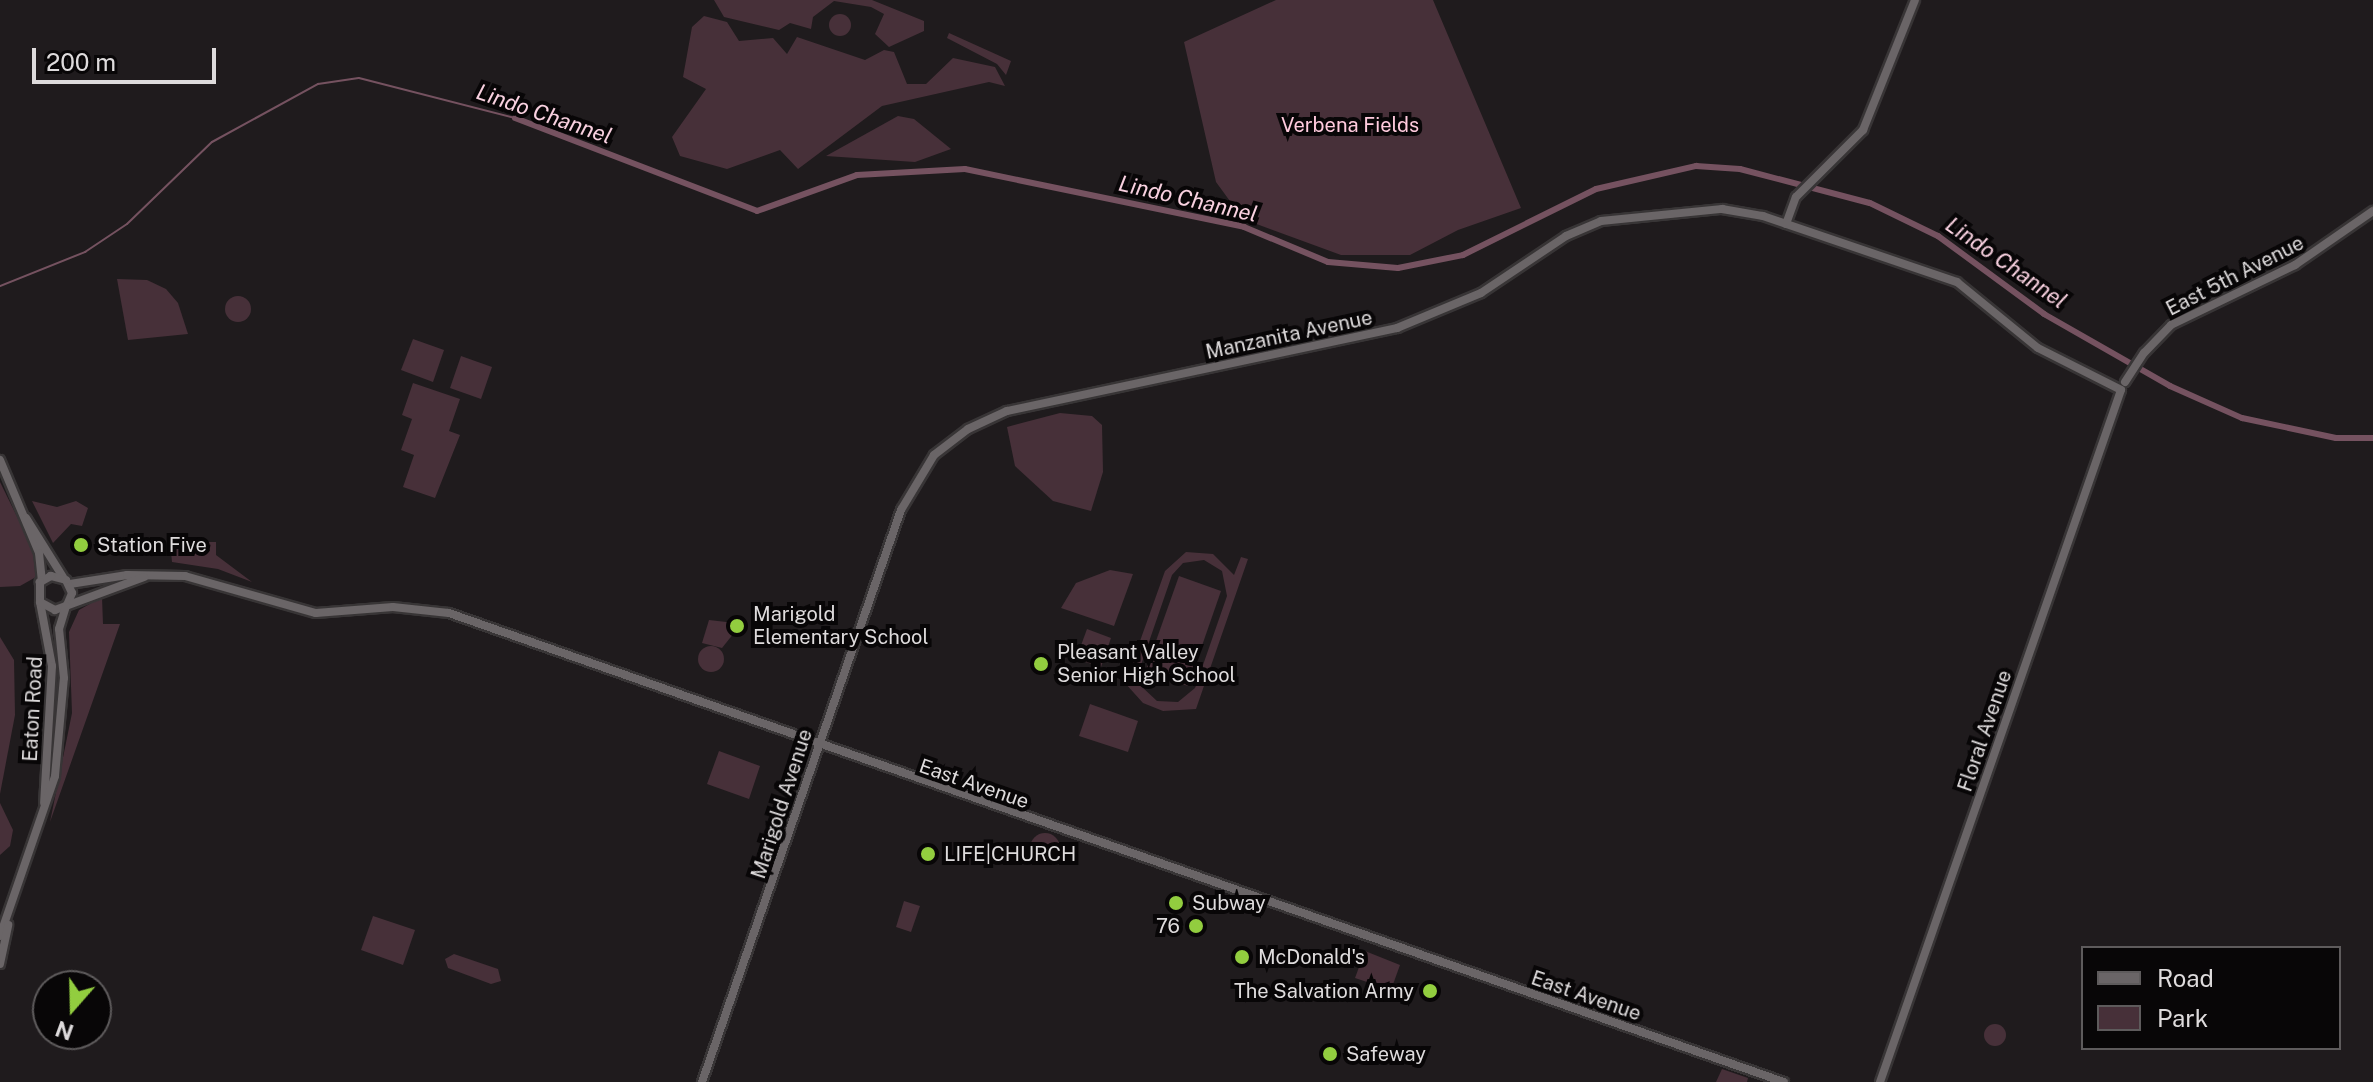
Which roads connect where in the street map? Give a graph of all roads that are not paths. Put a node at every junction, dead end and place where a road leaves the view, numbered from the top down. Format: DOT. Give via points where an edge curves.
graph roads {
  1 [pos="1915,0"];
  2 [pos="2373,211"];
  3 [pos="1786,224"];
  4 [pos="2123,386"];
  5 [pos="934,455"];
  6 [pos="0,460"];
  7 [pos="26,518"];
  8 [pos="144,577"];
  9 [pos="42,581"];
  10 [pos="66,581"];
  11 [pos="40,602"];
  12 [pos="66,606"];
  13 [pos="817,746"];
  14 [pos="42,819"];
  15 [pos="8,924"];
  16 [pos="0,936"];
  17 [pos="0,964"];
  18 [pos="702,1082"];
  19 [pos="1784,1082"];
  20 [pos="1880,1082"];
  1 -- 3 [label="street" via="1863,130 1796,197"];
  2 -- 4 [label="street, East 5th Avenue" via="2295,265 2171,325"];
  3 -- 4 [label="street, Manzanita Avenue" via="1957,282 2038,348"];
  3 -- 5 [label="street, Manzanita Avenue" via="1722,209 1601,221 1566,236 1481,293 1397,328 1032,405 979,423"];
  4 -- 20 [label="street, Floral Avenue"];
  5 -- 13 [label="street, Marigold Avenue" via="908,491"];
  6 -- 7 [label="street"];
  7 -- 9 [label="street"];
  7 -- 10 [label="street"];
  8 -- 10 [label="street, East Avenue"];
  8 -- 12 [label="street, East Avenue"];
  8 -- 13 [label="street, East Avenue" via="201,579 316,613 393,607 449,613"];
  9 -- 10 [label="street" via="51,576"];
  9 -- 11 [label="street"];
  10 -- 12 [label="street"];
  11 -- 12 [label="street" via="49,609"];
  11 -- 14 [label="street, Eaton Road" via="52,666"];
  12 -- 14 [label="street, Eaton Road" via="59,629 64,678 59,743"];
  13 -- 18 [label="street, Marigold Avenue"];
  13 -- 19 [label="street, East Avenue"];
  14 -- 15 [label="street, Eaton Road"];
  15 -- 16 [label="street, Eaton Road"];
  15 -- 17 [label="street, Eaton Road"];
}
